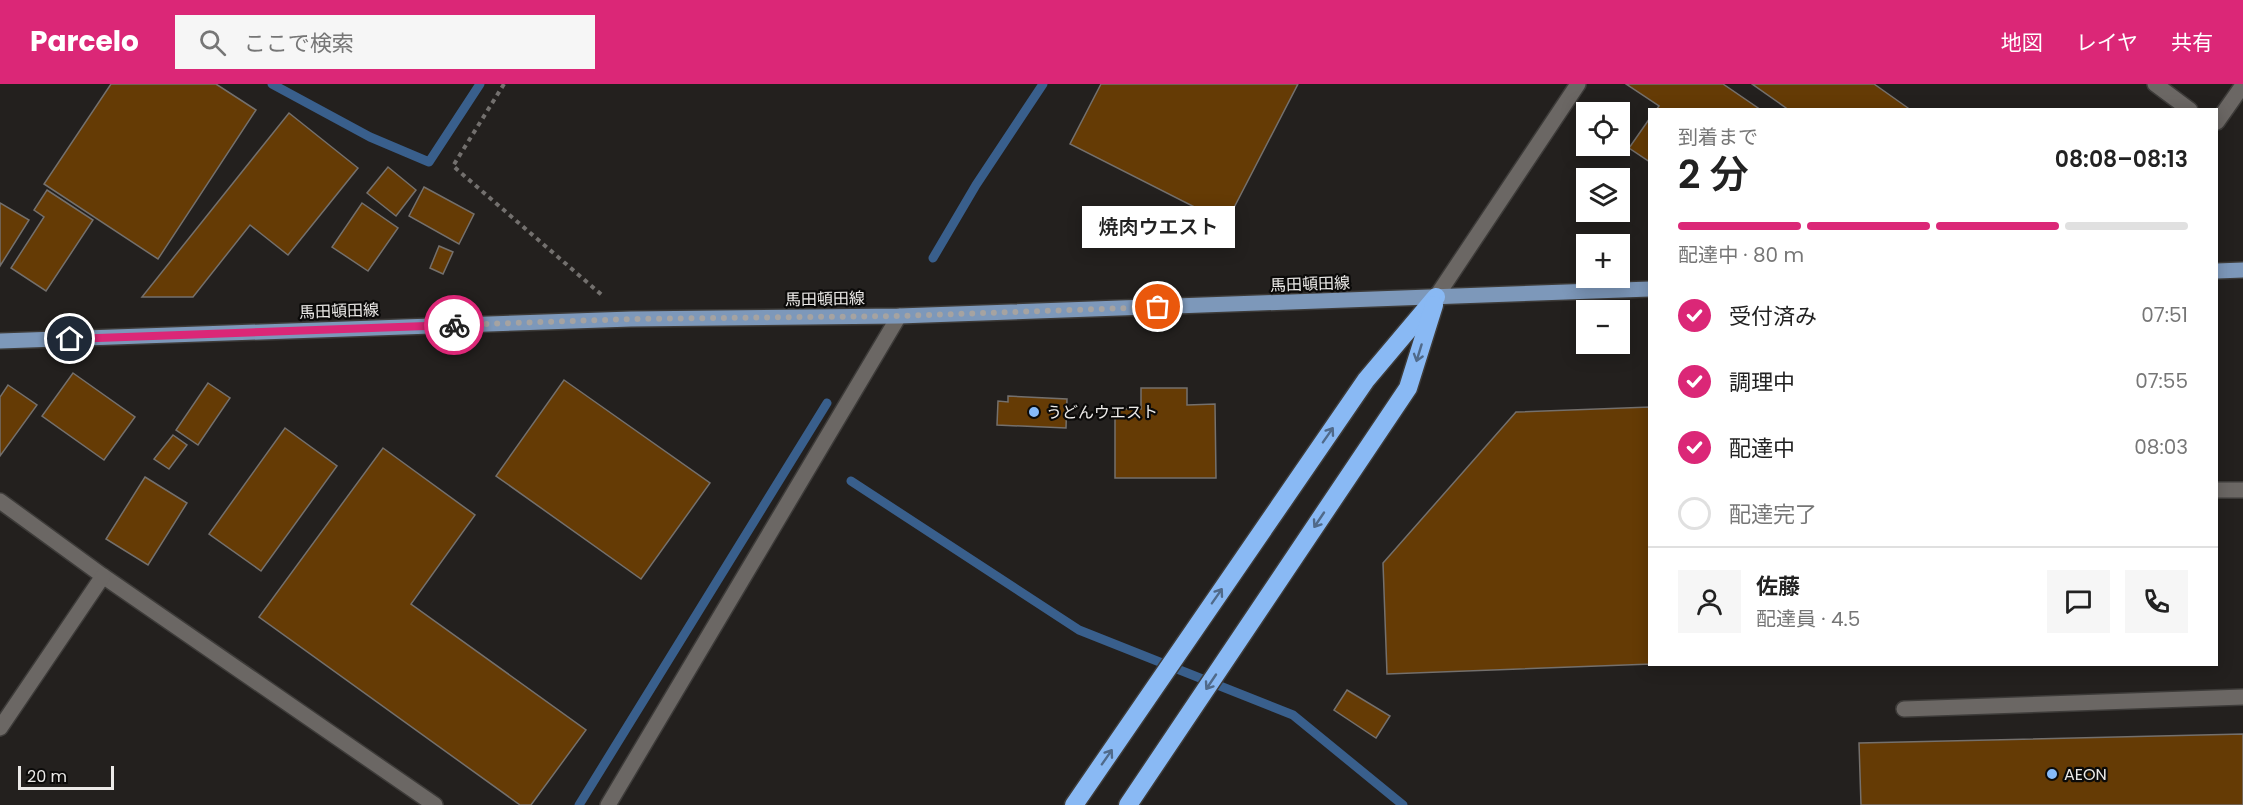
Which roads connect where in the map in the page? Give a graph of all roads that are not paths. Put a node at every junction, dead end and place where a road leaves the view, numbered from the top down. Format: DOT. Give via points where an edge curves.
graph roads {
  1 [pos="1578,84"];
  2 [pos="2155,84"];
  3 [pos="2243,85"];
  4 [pos="2187,108"];
  5 [pos="2218,121"];
  6 [pos="2243,270"];
  7 [pos="2218,271"];
  8 [pos="1648,290"];
  9 [pos="1436,297"];
  10 [pos="899,316"];
  11 [pos="0,341"];
  12 [pos="2218,490"];
  13 [pos="2243,490"];
  14 [pos="0,501"];
  15 [pos="103,576"];
  16 [pos="2243,697"];
  17 [pos="1904,709"];
  18 [pos="0,728"];
  19 [pos="435,805"];
  20 [pos="608,805"];
  21 [pos="1074,805"];
  22 [pos="1128,805"];
  1 -- 9 [label="street"];
  2 -- 4 [label="street"];
  3 -- 5 [label="street"];
  6 -- 7 [label="main road"];
  8 -- 9 [label="main road, 馬田頓田線"];
  9 -- 10 [label="main road, 馬田頓田線"];
  21 -- 9 [label="highway, one-way" via="1366,380"];
  9 -- 22 [label="highway, one-way" via="1408,388"];
  10 -- 11 [label="main road, 馬田頓田線" via="631,319"];
  10 -- 20 [label="street"];
  12 -- 13 [label="street"];
  14 -- 15 [label="street"];
  15 -- 18 [label="street"];
  15 -- 19 [label="street"];
  16 -- 17 [label="street"];
}
